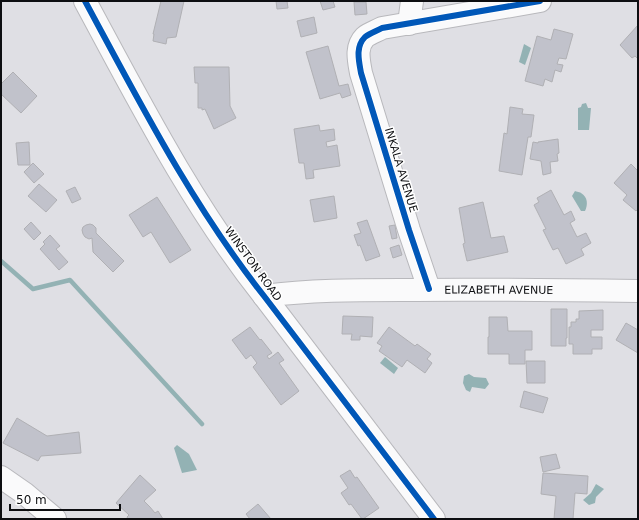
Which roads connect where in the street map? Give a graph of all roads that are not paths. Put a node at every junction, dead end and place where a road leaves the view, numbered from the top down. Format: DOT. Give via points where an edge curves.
graph roads {
  1 [pos="85,1"];
  2 [pos="412,1"];
  3 [pos="540,1"];
  4 [pos="409,24"];
  5 [pos="429,289"];
  6 [pos="638,291"];
  7 [pos="264,296"];
  8 [pos="1,477"];
  9 [pos="55,519"];
  10 [pos="434,519"];
  1 -- 7 [label="street, WINSTON ROAD" via="179,173 237,262"];
  2 -- 4 [label="street"];
  3 -- 4 [label="street"];
  4 -- 5 [label="street, INKALA AVENUE" via="382,28 365,37 358,56 374,118"];
  5 -- 6 [label="street, ELIZABETH AVENUE"];
  5 -- 7 [label="street, ELIZABETH AVENUE" via="292,292"];
  7 -- 10 [label="street, WINSTON ROAD"];
  8 -- 9 [label="street"];
}
